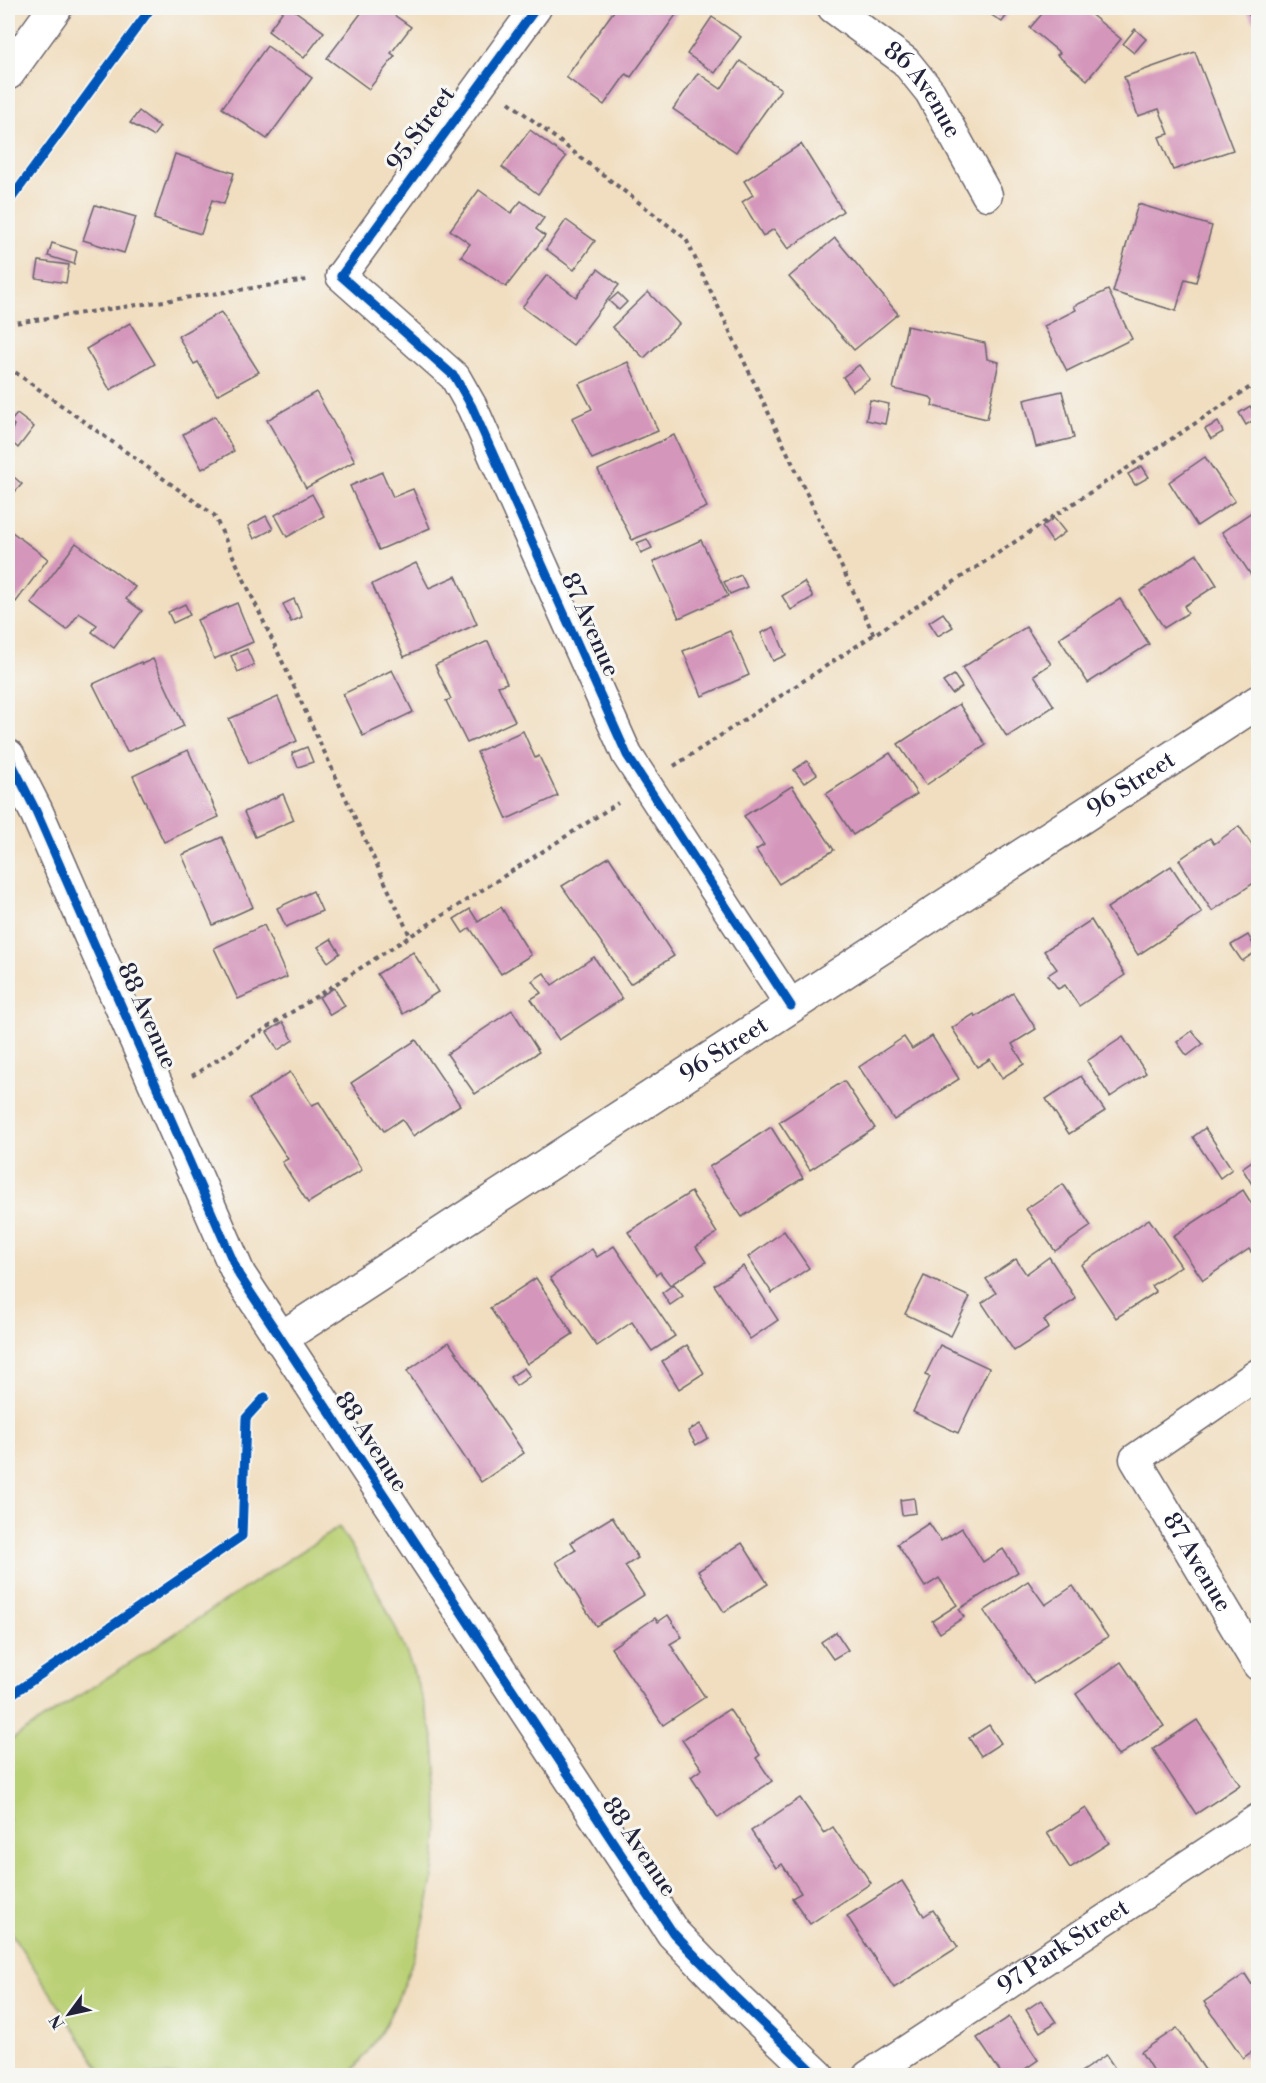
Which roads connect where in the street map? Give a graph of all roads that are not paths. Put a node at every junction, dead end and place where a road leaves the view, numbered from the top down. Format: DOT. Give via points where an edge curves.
graph roads {
  1 [pos="55,8"];
  2 [pos="536,8"];
  3 [pos="833,8"];
  4 [pos="8,73"];
  5 [pos="987,195"];
  6 [pos="341,276"];
  7 [pos="1258,702"];
  8 [pos="8,756"];
  9 [pos="791,1006"];
  10 [pos="280,1339"];
  11 [pos="1258,1374"];
  12 [pos="1258,1665"];
  13 [pos="1258,1819"];
  14 [pos="818,2076"];
  15 [pos="868,2076"];
  1 -- 4 [label="street"];
  2 -- 6 [label="street, 95 Street"];
  3 -- 5 [label="street, 86 Avenue" via="905,61 930,93"];
  6 -- 9 [label="street, 87 Avenue" via="455,377 472,407 627,755"];
  7 -- 9 [label="street, 96 Street"];
  8 -- 10 [label="street, 88 Avenue" via="36,811 239,1275"];
  9 -- 10 [label="street, 96 Street"];
  10 -- 14 [label="street, 88 Avenue" via="673,1934"];
  11 -- 12 [label="street, 87 Avenue" via="1135,1459"];
  13 -- 15 [label="street, 97 Park Street"];
}
